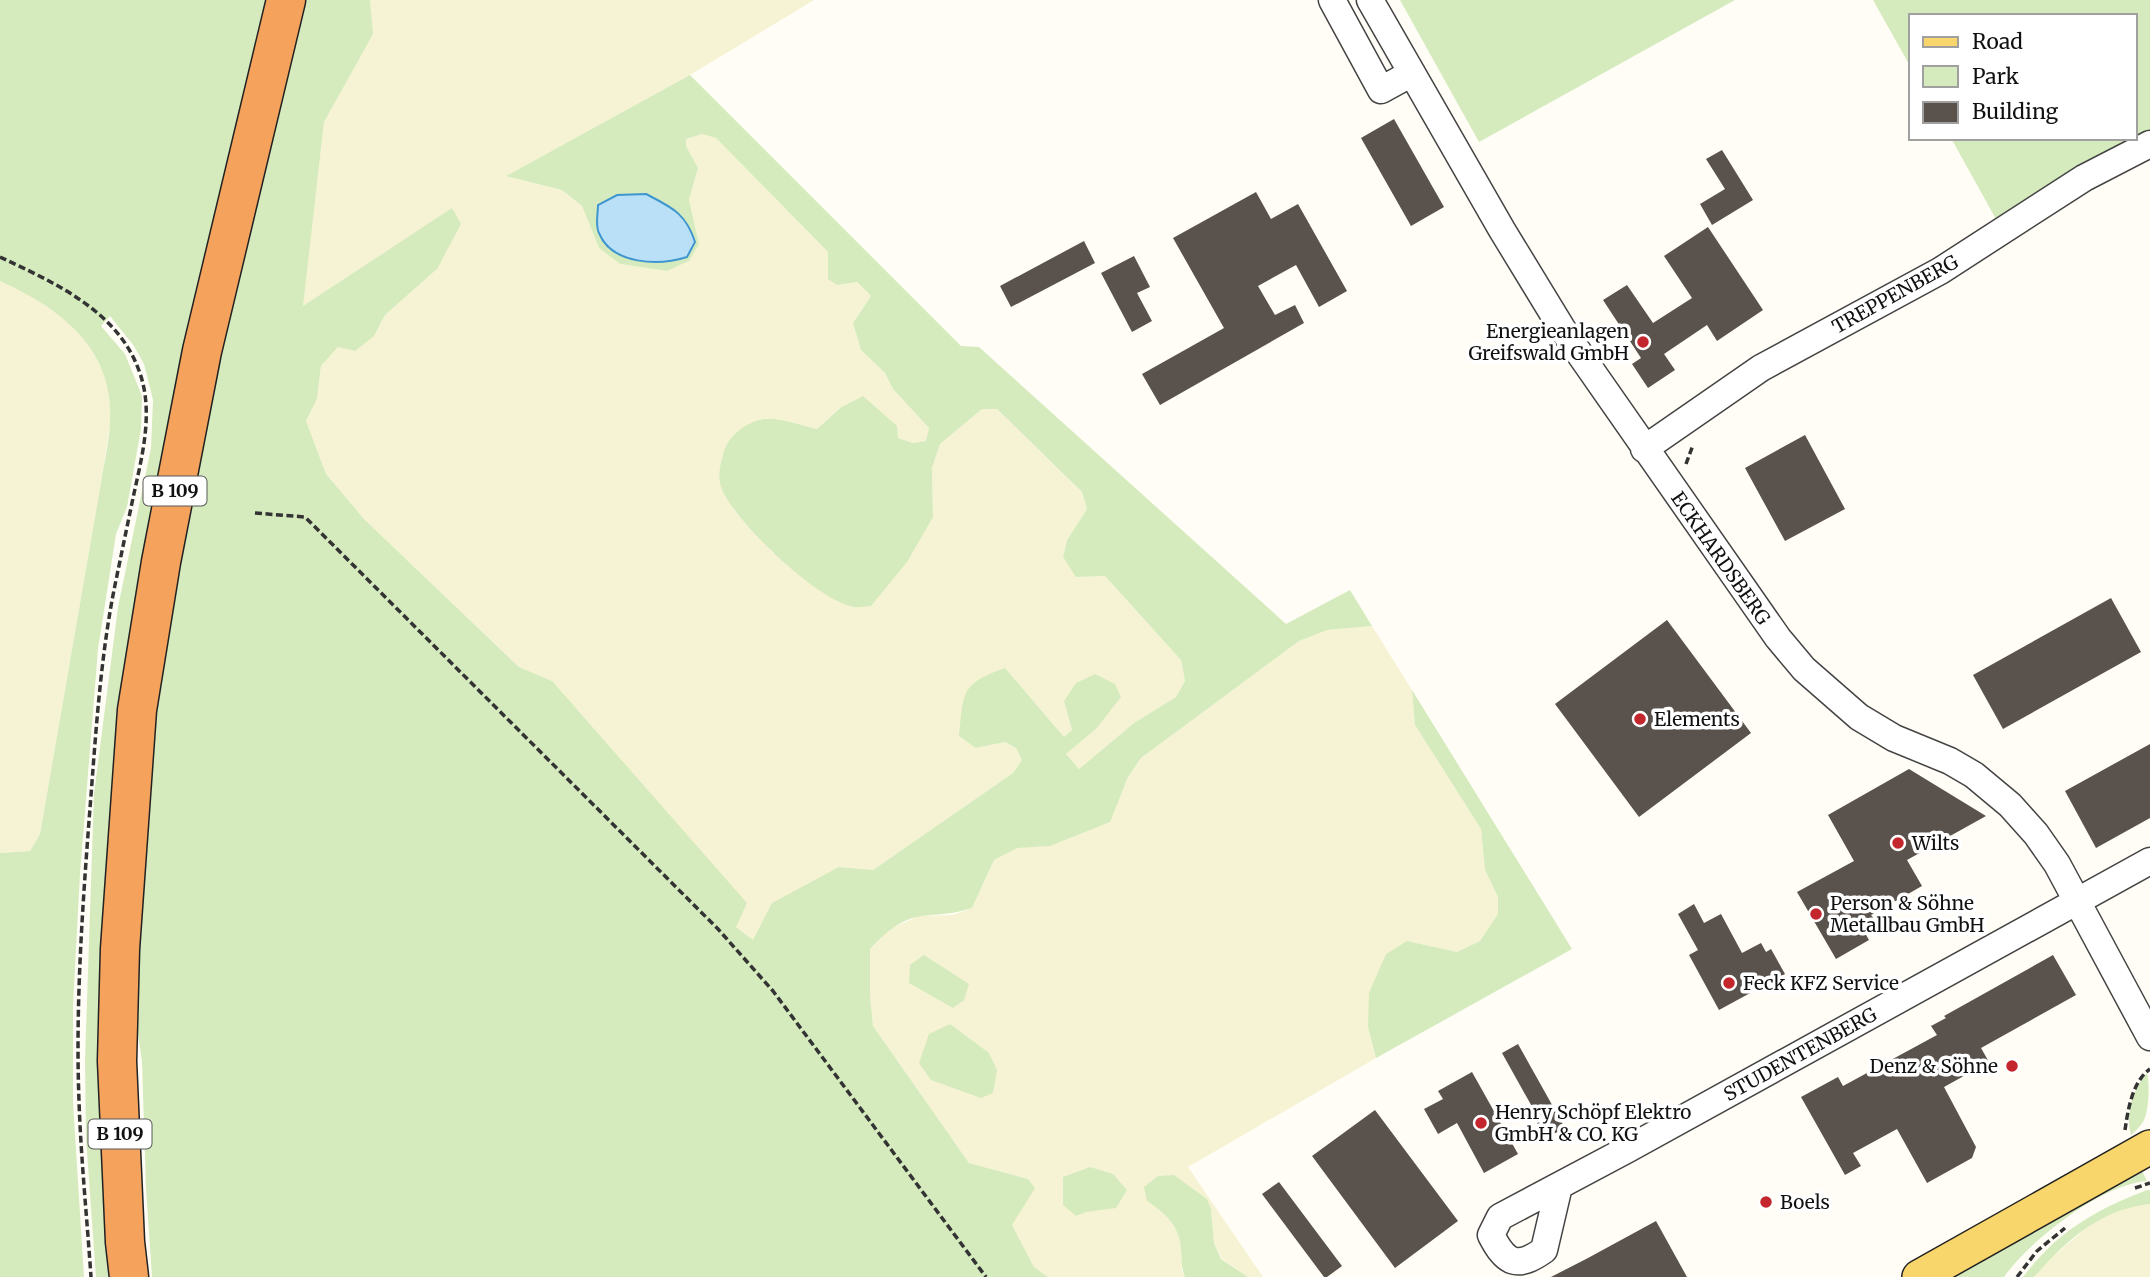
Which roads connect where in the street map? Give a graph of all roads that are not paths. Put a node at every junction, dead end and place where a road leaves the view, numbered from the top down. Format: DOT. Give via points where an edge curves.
graph roads {
  1 [pos="286,0"];
  2 [pos="1332,0"];
  3 [pos="1370,0"];
  4 [pos="1412,73"];
  5 [pos="2150,144"];
  6 [pos="1652,443"];
  7 [pos="2150,861"];
  8 [pos="2076,901"];
  9 [pos="2150,1037"];
  10 [pos="2137,1140"];
  11 [pos="1559,1186"];
  12 [pos="129,1277"];
  13 [pos="1919,1277"];
  1 -- 12 [label="highway, B 109" via="202,351 137,710 117,1061"];
  2 -- 4 [label="street" via="1381,90"];
  3 -- 4 [label="street, ECKHARDSBERG"];
  4 -- 6 [label="street, ECKHARDSBERG" via="1563,330"];
  5 -- 6 [label="street, TREPPENBERG" via="2084,178 1940,271 1761,368"];
  6 -- 8 [label="street, ECKHARDSBERG" via="1778,638 1804,669 1859,717 1975,775 2036,834"];
  7 -- 8 [label="street, STUDENTENBERG"];
  8 -- 9 [label="street, ECKHARDSBERG"];
  8 -- 11 [label="street, STUDENTENBERG"];
  10 -- 13 [label="main road"];
}
